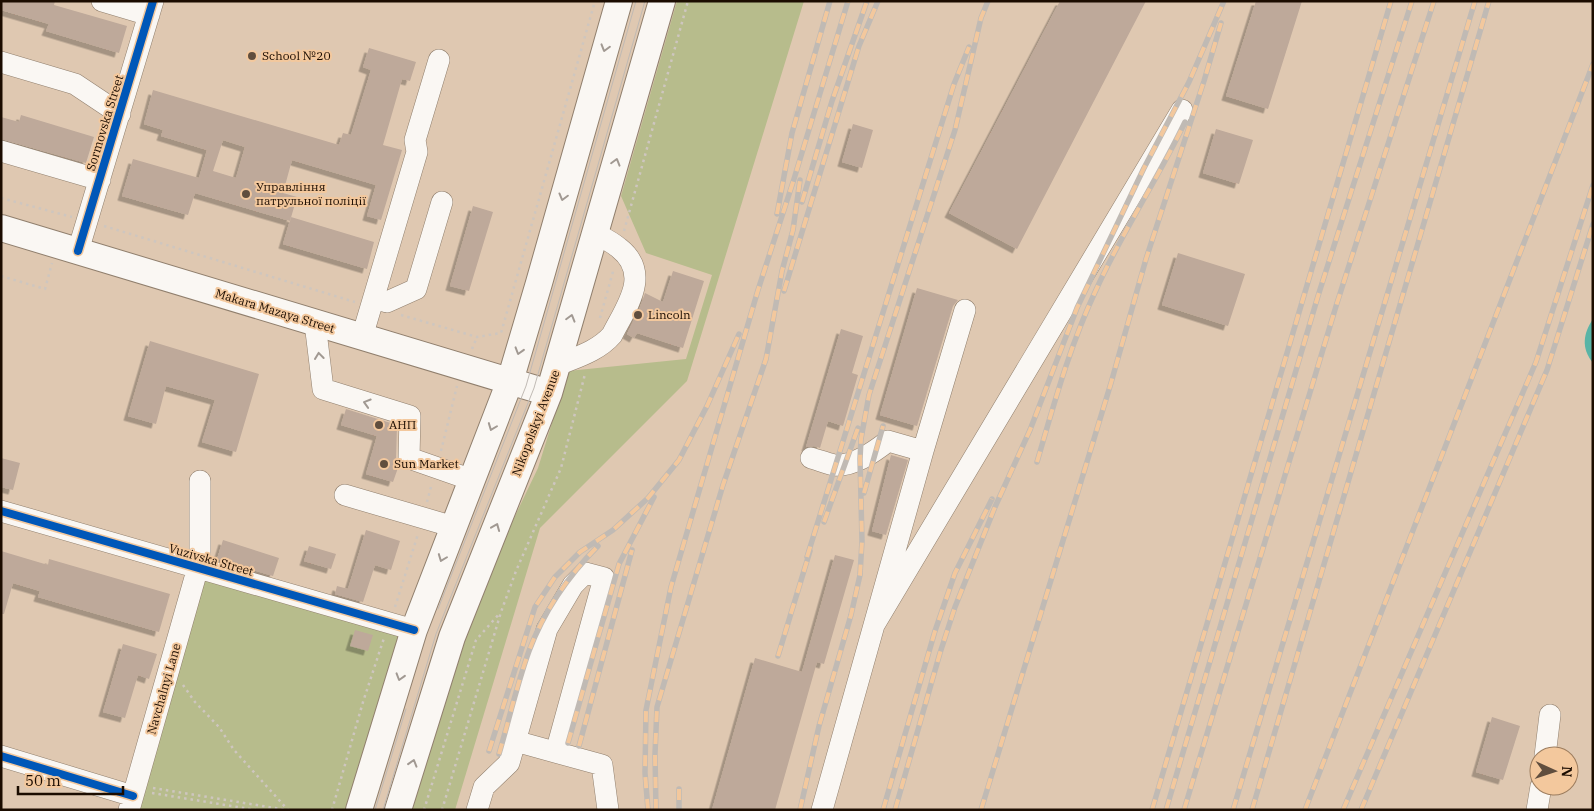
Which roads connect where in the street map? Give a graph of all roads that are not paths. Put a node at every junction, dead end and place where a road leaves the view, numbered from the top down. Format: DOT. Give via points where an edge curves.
graph roads {
  1 [pos="102,1"];
  2 [pos="619,1"];
  3 [pos="662,1"];
  4 [pos="151,8"];
  5 [pos="439,60"];
  6 [pos="1,62"];
  7 [pos="1182,110"];
  8 [pos="120,114"];
  9 [pos="1,151"];
  10 [pos="100,180"];
  11 [pos="442,202"];
  12 [pos="1,228"];
  13 [pos="596,234"];
  14 [pos="78,251"];
  15 [pos="372,302"];
  16 [pos="965,310"];
  17 [pos="315,322"];
  18 [pos="362,337"];
  19 [pos="558,365"];
  20 [pos="510,381"];
  21 [pos="550,393"];
  22 [pos="923,451"];
  23 [pos="811,458"];
  24 [pos="472,480"];
  25 [pos="200,481"];
  26 [pos="345,495"];
  27 [pos="1,511"];
  28 [pos="454,527"];
  29 [pos="198,568"];
  30 [pos="874,625"];
  31 [pos="414,630"];
  32 [pos="1550,715"];
  33 [pos="515,741"];
  34 [pos="1546,746"];
  35 [pos="556,752"];
  36 [pos="1,756"];
  37 [pos="133,795"];
  38 [pos="1539,796"];
  39 [pos="359,810"];
  40 [pos="398,810"];
  41 [pos="477,810"];
  42 [pos="608,810"];
  43 [pos="822,810"];
  44 [pos="1537,810"];
  1 -- 4 [label="street"];
  2 -- 20 [label="main road, one-way"];
  13 -- 3 [label="main road, Nikopolskyi Avenue, one-way"];
  4 -- 8 [label="street, Sormovska Street"];
  5 -- 15 [label="street" via="415,140 417,152"];
  6 -- 8 [label="street" via="75,84"];
  7 -- 30 [label="street"];
  8 -- 10 [label="street, Sormovska Street"];
  9 -- 10 [label="street"];
  10 -- 14 [label="street, Sormovska Street"];
  11 -- 15 [label="street" via="416,289 387,302"];
  12 -- 14 [label="main road, Makara Mazaya Street"];
  19 -- 13 [label="main road, Nikopolskyi Avenue, one-way"];
  13 -- 19 [label="street" via="619,248 631,261 636,288 612,335 602,345"];
  14 -- 17 [label="main road, Makara Mazaya Street"];
  15 -- 18 [label="street"];
  16 -- 22 [label="street"];
  17 -- 18 [label="main road, Makara Mazaya Street"];
  24 -- 17 [label="street, one-way" via="408,458 410,416 323,389"];
  18 -- 20 [label="main road, Makara Mazaya Street"];
  19 -- 21 [label="main road, Nikopolskyi Avenue"];
  20 -- 21 [label="main road, Makara Mazaya Street"];
  20 -- 24 [label="main road, one-way"];
  40 -- 21 [label="main road, Nikopolskyi Avenue, one-way" via="452,637"];
  22 -- 23 [label="street" via="888,441 860,459 846,463 835,465"];
  22 -- 30 [label="street"];
  24 -- 28 [label="main road"];
  25 -- 29 [label="street, Navchalnyi Lane"];
  26 -- 28 [label="street"];
  27 -- 29 [label="street, Vuzivska Street"];
  28 -- 31 [label="main road, one-way"];
  29 -- 31 [label="street, Vuzivska Street"];
  29 -- 37 [label="street, Navchalnyi Lane"];
  30 -- 43 [label="street"];
  31 -- 39 [label="main road, one-way"];
  32 -- 34 [label="street"];
  33 -- 35 [label="street"];
  33 -- 35 [label="street" via="547,629 573,584 585,573 604,578"];
  33 -- 41 [label="street" via="509,763 484,787"];
  35 -- 42 [label="street" via="602,765"];
  36 -- 37 [label="street"];
  38 -- 44 [label="street"];
}
